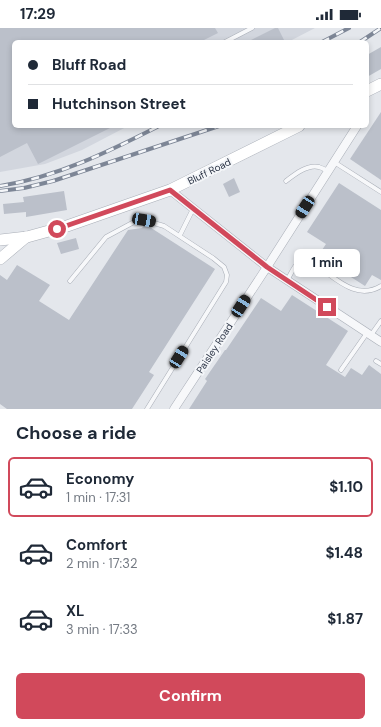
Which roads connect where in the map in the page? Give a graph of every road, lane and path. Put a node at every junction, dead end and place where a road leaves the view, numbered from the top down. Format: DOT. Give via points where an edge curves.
graph roads {
  1 [pos="252,28"];
  2 [pos="229,40"];
  3 [pos="381,84"];
  4 [pos="369,90"];
  5 [pos="295,128"];
  6 [pos="356,128"];
  7 [pos="334,162"];
  8 [pos="328,171"];
  9 [pos="286,181"];
  10 [pos="170,190"];
  11 [pos="381,192"];
  12 [pos="194,209"];
  13 [pos="180,235"];
  14 [pos="27,237"];
  15 [pos="0,240"];
  16 [pos="0,259"];
  17 [pos="267,267"];
  18 [pos="286,280"];
  19 [pos="70,281"];
  20 [pos="381,286"];
  21 [pos="381,321"];
  22 [pos="369,334"];
  23 [pos="381,342"];
  24 [pos="376,361"];
  25 [pos="381,364"];
  26 [pos="341,370"];
  27 [pos="147,409"];
  28 [pos="174,409"];
  1 -- 2 [label="lane"];
  3 -- 4 [label="main road"];
  5 -- 10 [label="main road, Bluff Road"];
  6 -- 7 [label="street, Paisley Road"];
  7 -- 8 [label="street, Paisley Road"];
  7 -- 11 [label="lane"];
  8 -- 9 [label="lane" via="319,167 308,168"];
  8 -- 17 [label="street, Paisley Road"];
  10 -- 12 [label="street"];
  10 -- 14 [label="main road, Bluff Road" via="67,226"];
  12 -- 13 [label="lane"];
  12 -- 17 [label="street"];
  13 -- 19 [label="lane" via="154,222 134,222 106,237"];
  13 -- 27 [label="lane" via="224,267 227,274 226,282"];
  14 -- 15 [label="main road, Bluff Road"];
  14 -- 16 [label="main road"];
  17 -- 18 [label="street"];
  17 -- 28 [label="street, Paisley Road"];
  18 -- 20 [label="lane" via="297,264 305,261 313,263 351,289 368,291"];
  18 -- 22 [label="street"];
  21 -- 22 [label="lane"];
  22 -- 23 [label="street"];
  22 -- 26 [label="lane"];
  24 -- 25 [label="lane"];
}
